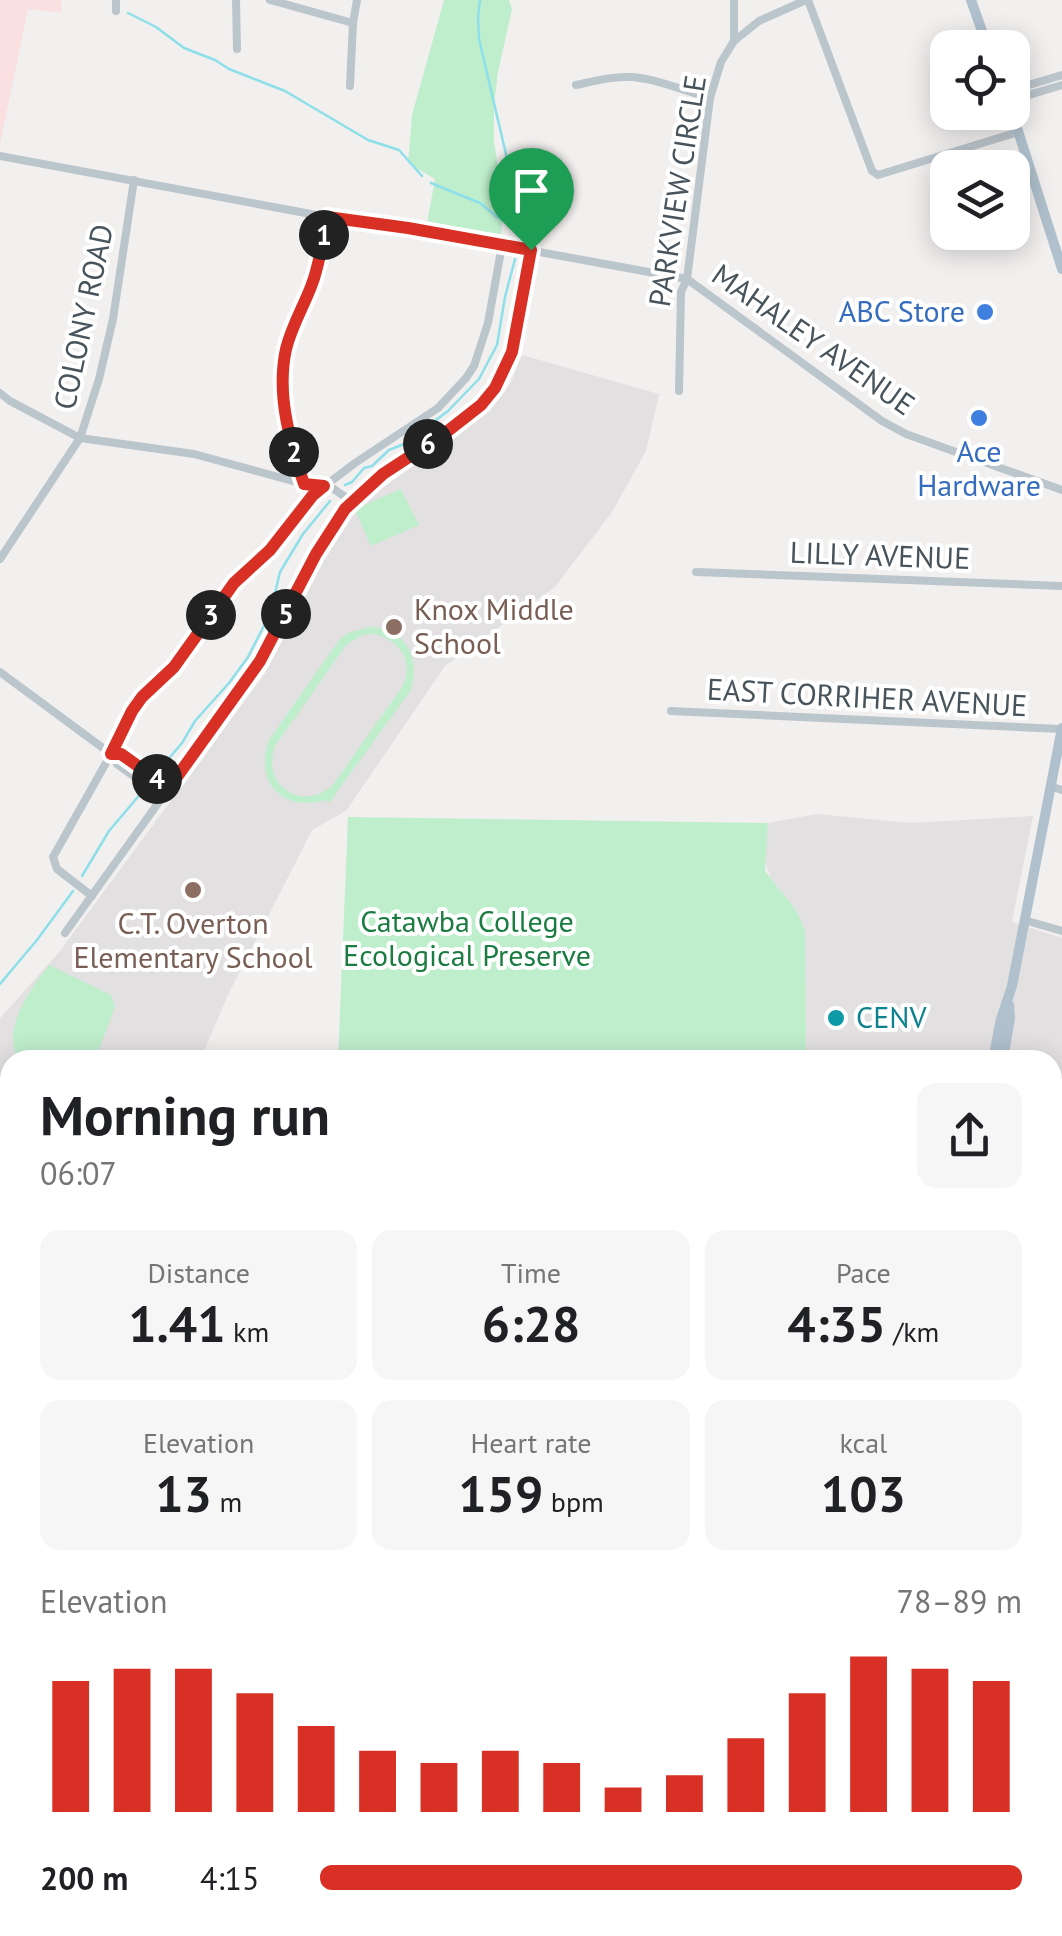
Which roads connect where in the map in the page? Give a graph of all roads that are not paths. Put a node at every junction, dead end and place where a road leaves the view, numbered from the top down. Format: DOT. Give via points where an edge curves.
graph roads {
  1 [pos="116,0"];
  2 [pos="236,0"];
  3 [pos="270,0"];
  4 [pos="358,0"];
  5 [pos="734,0"];
  6 [pos="807,0"];
  7 [pos="971,0"];
  8 [pos="116,12"];
  9 [pos="352,23"];
  10 [pos="982,30"];
  11 [pos="734,41"];
  12 [pos="237,49"];
  13 [pos="1062,76"];
  14 [pos="576,84"];
  15 [pos="1030,85"];
  16 [pos="1062,85"];
  17 [pos="350,86"];
  18 [pos="1030,95"];
  19 [pos="710,98"];
  20 [pos="1018,132"];
  21 [pos="0,156"];
  22 [pos="134,180"];
  23 [pos="327,217"];
  24 [pos="502,245"];
  25 [pos="531,250"];
  26 [pos="1060,252"];
  27 [pos="1062,269"];
  28 [pos="686,279"];
  29 [pos="679,391"];
  30 [pos="0,393"];
  31 [pos="80,438"];
  32 [pos="304,484"];
  33 [pos="324,486"];
  34 [pos="1062,490"];
  35 [pos="352,502"];
  36 [pos="0,559"];
  37 [pos="696,572"];
  38 [pos="1062,586"];
  39 [pos="0,672"];
  40 [pos="671,712"];
  41 [pos="1062,728"];
  42 [pos="111,754"];
  43 [pos="169,788"];
  44 [pos="1057,789"];
  45 [pos="162,797"];
  46 [pos="92,896"];
  47 [pos="1024,920"];
  48 [pos="1062,932"];
  49 [pos="66,933"];
  50 [pos="1008,999"];
  51 [pos="995,1050"];
  52 [pos="1005,1050"];
  1 -- 8 [label="street"];
  2 -- 12 [label="street"];
  3 -- 9 [label="street"];
  4 -- 9 [label="street"];
  5 -- 11 [label="street, PARKVIEW CIRCLE"];
  6 -- 11 [label="street" via="759,21"];
  6 -- 20 [label="street" via="878,175"];
  7 -- 10 [label="main road"];
  9 -- 17 [label="street"];
  11 -- 19 [label="street, PARKVIEW CIRCLE"];
  13 -- 15 [label="street"];
  14 -- 19 [label="street" via="630,77"];
  16 -- 18 [label="street"];
  19 -- 28 [label="street, PARKVIEW CIRCLE"];
  20 -- 26 [label="main road"];
  21 -- 22 [label="street, MAHALEY AVENUE"];
  22 -- 23 [label="street, MAHALEY AVENUE"];
  22 -- 31 [label="street, COLONY ROAD" via="113,318"];
  23 -- 24 [label="street, MAHALEY AVENUE"];
  23 -- 32 [label="street" via="317,270 284,366 284,413"];
  24 -- 25 [label="street, MAHALEY AVENUE"];
  24 -- 33 [label="street" via="488,323 466,378 438,408"];
  25 -- 28 [label="street, MAHALEY AVENUE"];
  25 -- 35 [label="street" via="512,352 489,398"];
  26 -- 27 [label="main road"];
  28 -- 29 [label="street, PARKVIEW CIRCLE"];
  28 -- 34 [label="street, MAHALEY AVENUE" via="882,421"];
  30 -- 31 [label="street"];
  31 -- 32 [label="street" via="194,454"];
  31 -- 36 [label="street, COLONY ROAD"];
  32 -- 33 [label="street"];
  33 -- 35 [label="street"];
  33 -- 42 [label="street" via="142,697"];
  35 -- 43 [label="street" via="316,554 260,661"];
  37 -- 38 [label="street, LILLY AVENUE"];
  39 -- 42 [label="street"];
  40 -- 41 [label="street, EAST CORRIHER AVENUE"];
  41 -- 44 [label="main road"];
  42 -- 43 [label="street" via="121,754"];
  42 -- 45 [label="street"];
  42 -- 46 [label="street" via="53,857 57,869"];
  43 -- 45 [label="street"];
  44 -- 47 [label="main road"];
  45 -- 46 [label="street"];
  46 -- 49 [label="street"];
  47 -- 48 [label="street"];
  47 -- 50 [label="main road"];
  50 -- 51 [label="main road"];
  50 -- 52 [label="main road"];
}
